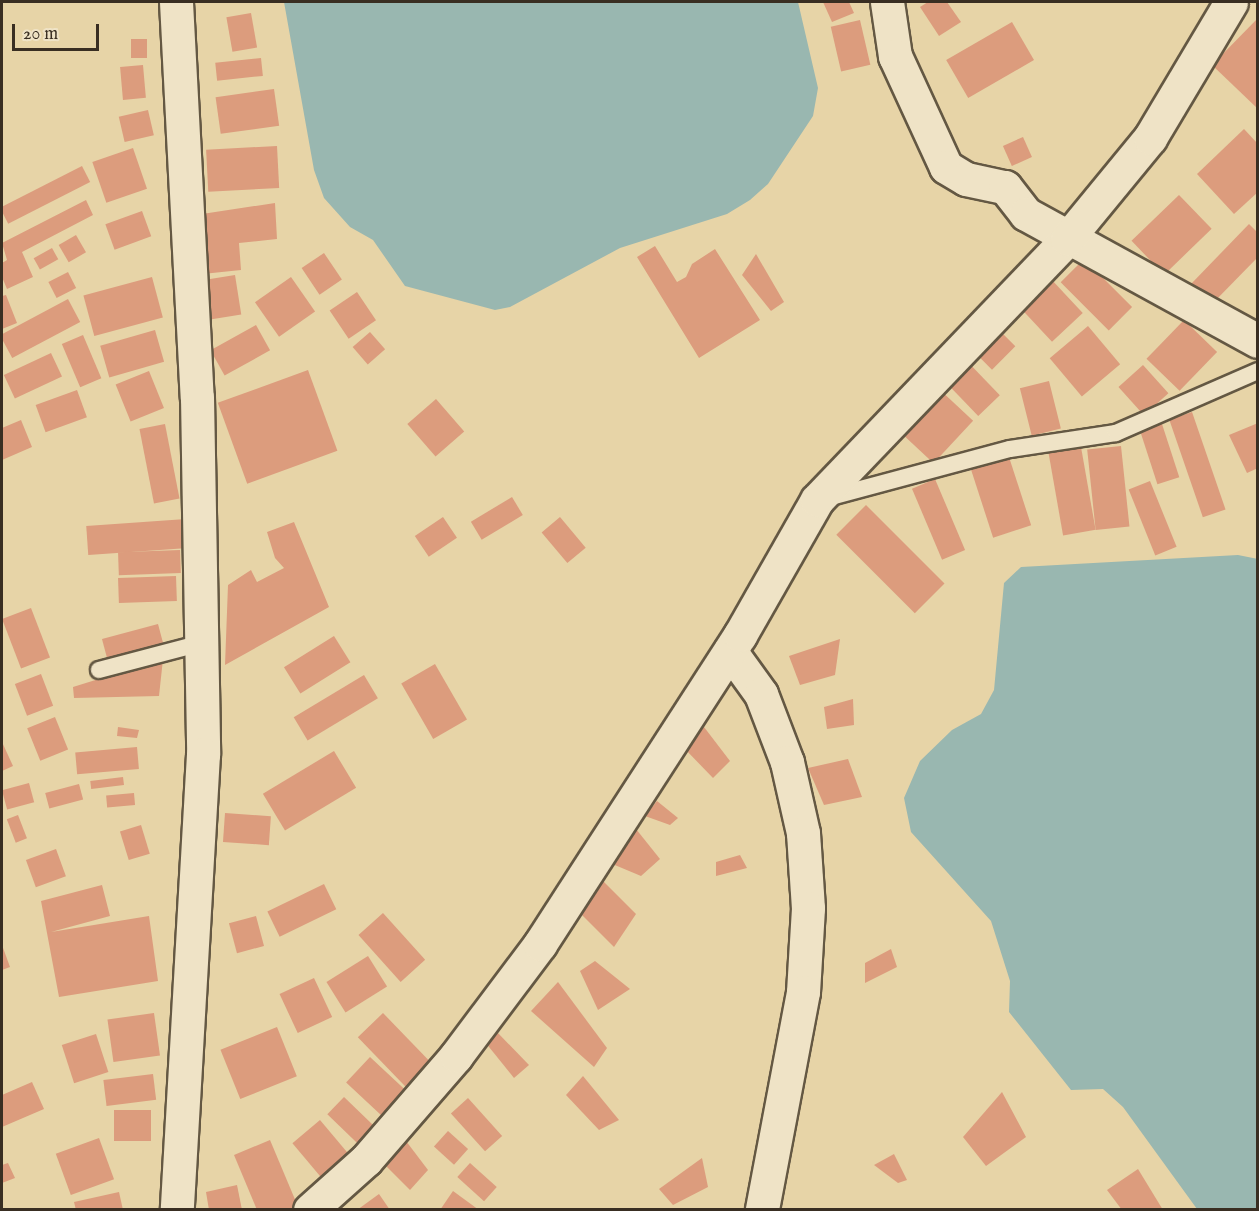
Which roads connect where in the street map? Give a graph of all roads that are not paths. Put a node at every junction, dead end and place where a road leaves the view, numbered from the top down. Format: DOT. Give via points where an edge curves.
graph roads {
  1 [pos="176,2"];
  2 [pos="887,2"];
  3 [pos="1231,2"];
  4 [pos="1067,239"];
  5 [pos="1257,341"];
  6 [pos="1257,371"];
  7 [pos="817,500"];
  8 [pos="201,643"];
  9 [pos="730,651"];
  10 [pos="99,670"];
  11 [pos="755,1206"];
  12 [pos="177,1209"];
  13 [pos="310,1209"];
  1 -- 8 [label="street" via="197,397"];
  2 -- 4 [label="street" via="894,56 946,167 966,179 1005,188 1026,214"];
  3 -- 4 [label="street" via="1150,138"];
  4 -- 5 [label="street"];
  4 -- 7 [label="street"];
  6 -- 7 [label="lane" via="1116,433 1010,449 913,478"];
  7 -- 9 [label="street"];
  8 -- 10 [label="lane"];
  8 -- 12 [label="street" via="203,754"];
  9 -- 11 [label="street" via="761,693 787,762 803,833 808,908 803,992"];
  9 -- 13 [label="street" via="540,944 463,1046 366,1160"];
}
